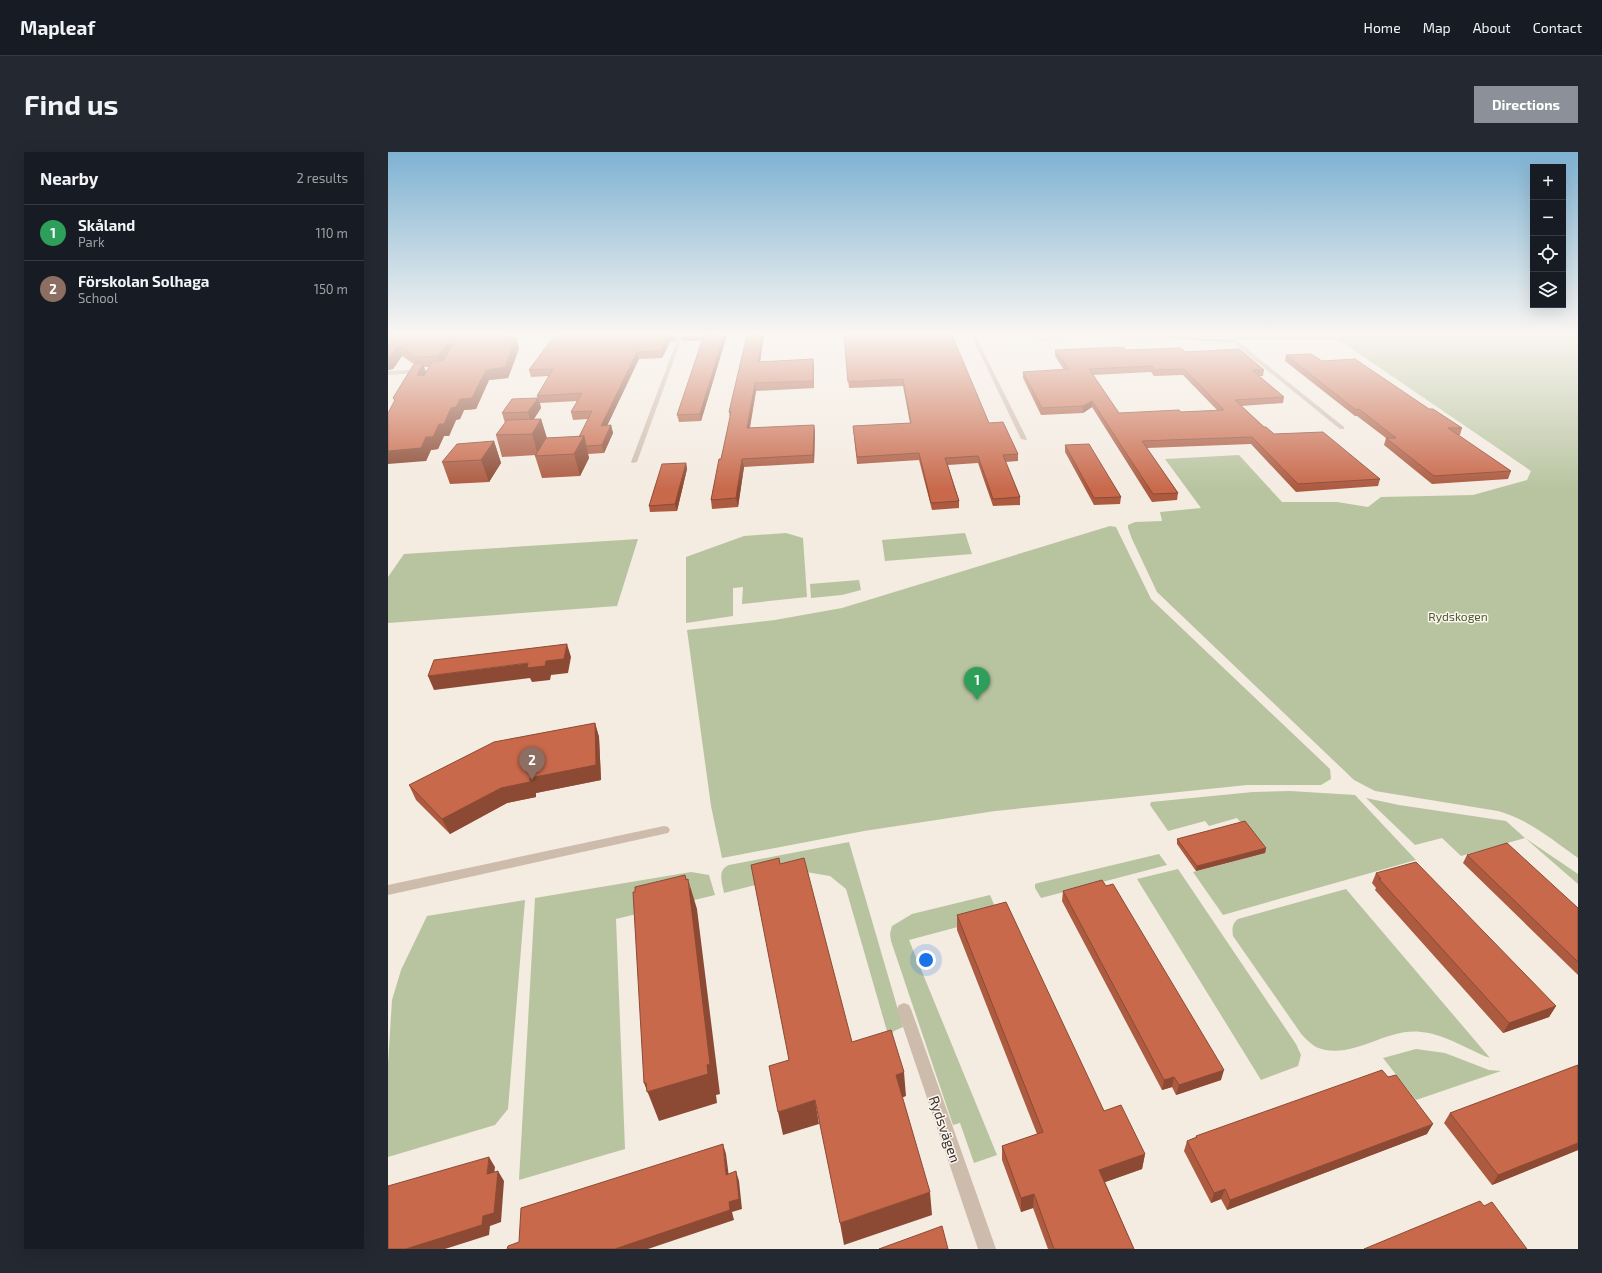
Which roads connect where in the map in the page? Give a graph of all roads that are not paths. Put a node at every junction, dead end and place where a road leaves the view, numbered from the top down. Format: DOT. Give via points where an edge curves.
graph roads {
  1 [pos="662,386"];
  2 [pos="998,386"];
  3 [pos="1290,386"];
  4 [pos="1342,428"];
  5 [pos="1024,439"];
  6 [pos="634,462"];
  7 [pos="664,830"];
  8 [pos="388,890"];
  9 [pos="904,1009"];
  10 [pos="987,1249"];
  1 -- 6 [label="street"];
  2 -- 5 [label="street"];
  3 -- 4 [label="street"];
  7 -- 8 [label="street"];
  9 -- 10 [label="street, Rydsvägen"];
}
